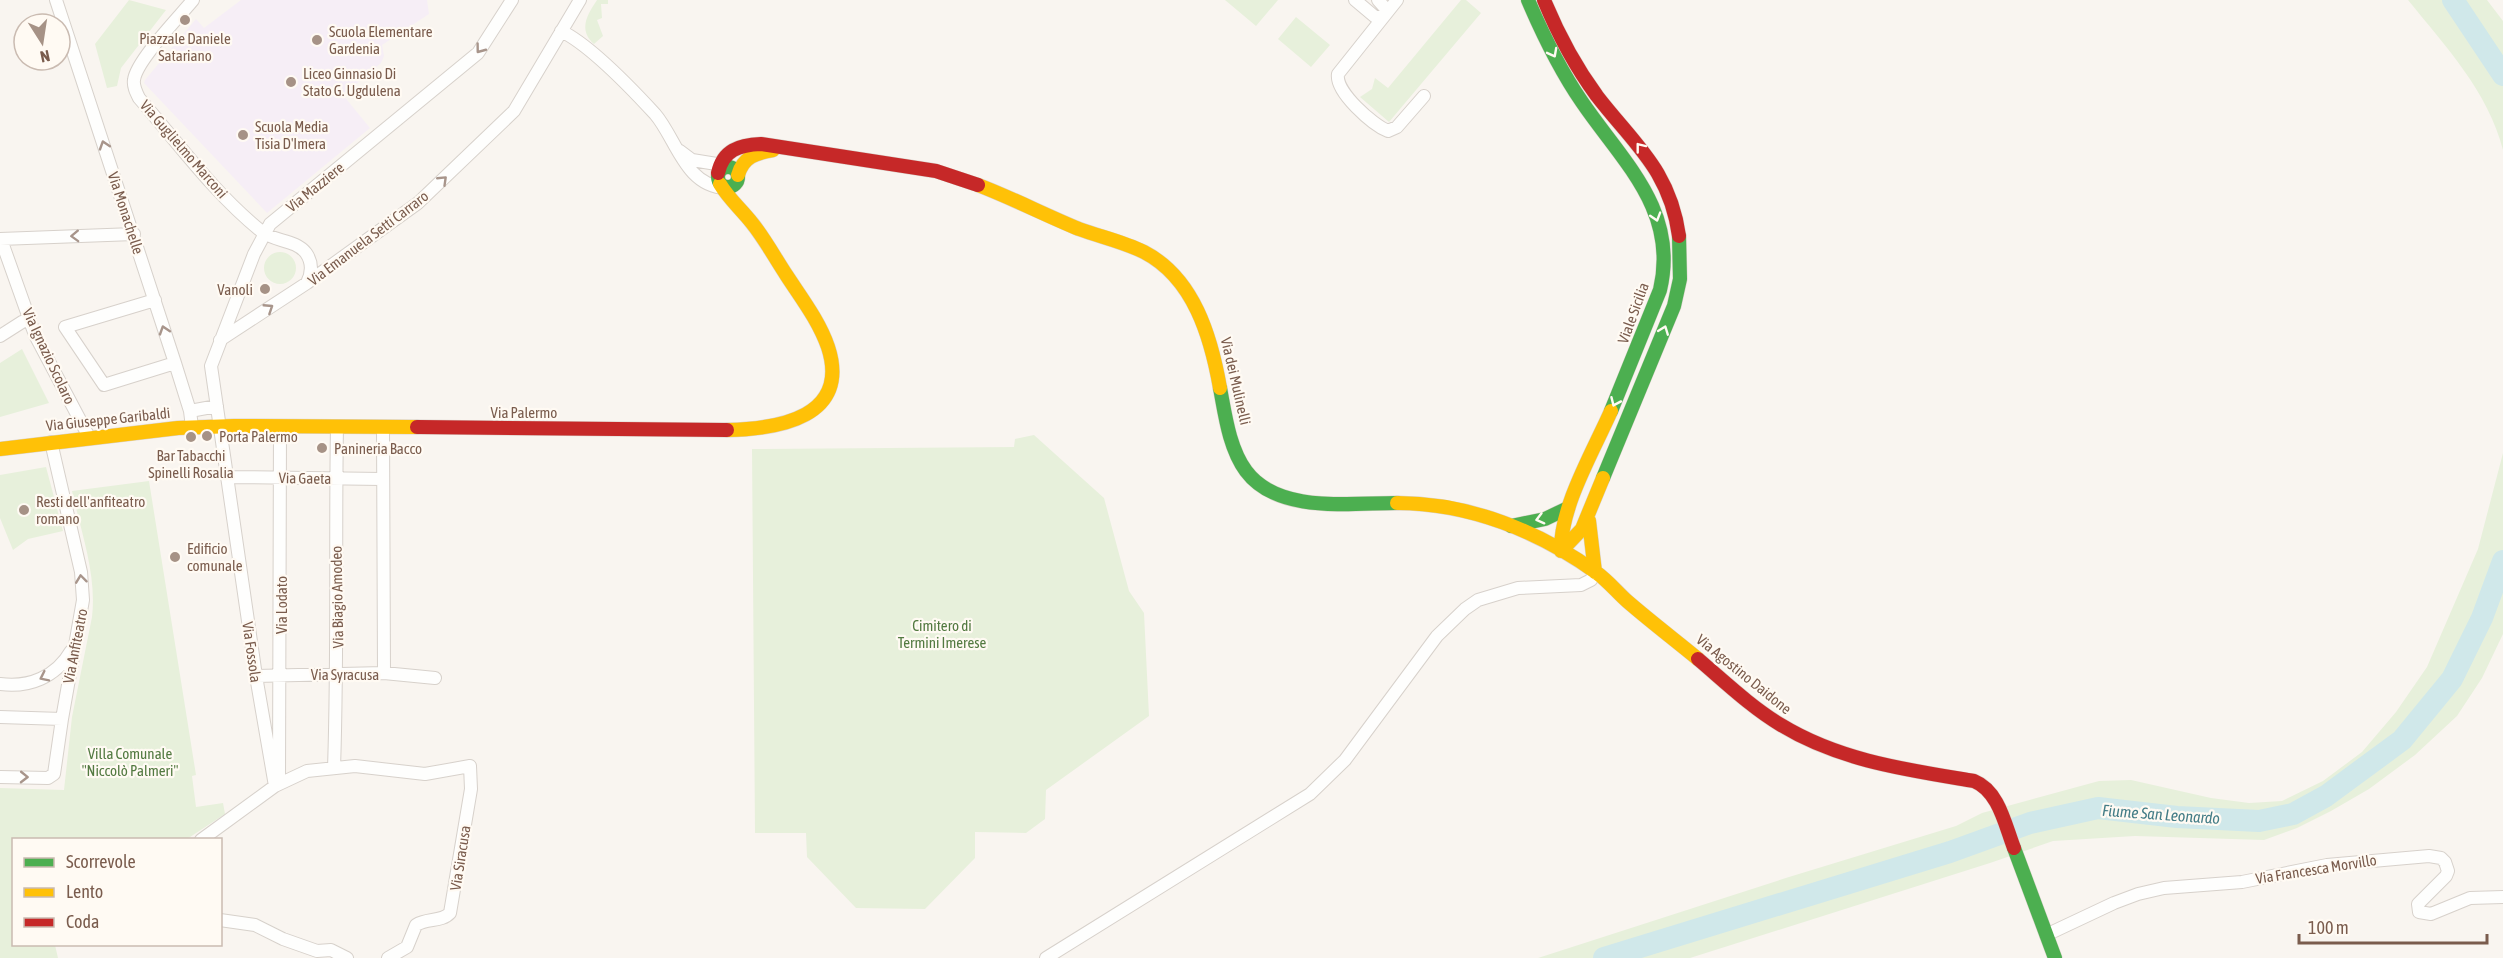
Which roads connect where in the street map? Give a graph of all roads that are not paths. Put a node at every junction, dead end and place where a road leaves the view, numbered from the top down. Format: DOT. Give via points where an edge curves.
graph roads {
  1 [pos="56,0"];
  2 [pos="193,0"];
  3 [pos="512,0"];
  4 [pos="580,0"];
  5 [pos="1355,0"];
  6 [pos="1378,0"];
  7 [pos="1397,0"];
  8 [pos="1528,0"];
  9 [pos="1544,0"];
  10 [pos="1384,15"];
  11 [pos="561,31"];
  12 [pos="1424,96"];
  13 [pos="675,148"];
  14 [pos="786,148"];
  15 [pos="727,178"];
  16 [pos="134,234"];
  17 [pos="263,234"];
  18 [pos="1,239"];
  19 [pos="307,284"];
  20 [pos="155,300"];
  21 [pos="234,305"];
  22 [pos="29,320"];
  23 [pos="249,322"];
  24 [pos="0,336"];
  25 [pos="220,340"];
  26 [pos="175,363"];
  27 [pos="217,406"];
  28 [pos="190,411"];
  29 [pos="220,426"];
  30 [pos="280,426"];
  31 [pos="192,427"];
  32 [pos="337,427"];
  33 [pos="382,427"];
  34 [pos="89,437"];
  35 [pos="51,442"];
  36 [pos="0,449"];
  37 [pos="228,477"];
  38 [pos="281,477"];
  39 [pos="336,478"];
  40 [pos="382,479"];
  41 [pos="1568,508"];
  42 [pos="1588,521"];
  43 [pos="1511,526"];
  44 [pos="1561,551"];
  45 [pos="1595,572"];
  46 [pos="74,645"];
  47 [pos="281,674"];
  48 [pos="338,674"];
  49 [pos="384,674"];
  50 [pos="256,676"];
  51 [pos="435,678"];
  52 [pos="0,684"];
  53 [pos="0,717"];
  54 [pos="62,719"];
  55 [pos="334,768"];
  56 [pos="0,777"];
  57 [pos="277,785"];
  58 [pos="204,838"];
  59 [pos="2503,897"];
  60 [pos="222,920"];
  61 [pos="2046,935"];
  62 [pos="347,958"];
  63 [pos="388,958"];
  64 [pos="1046,958"];
  65 [pos="2055,958"];
  16 -- 1 [label="street, Via Monachelle, one-way"];
  2 -- 17 [label="street, Via Guglielmo Marconi" via="141,63 133,82 135,90 220,193"];
  3 -- 17 [label="street, Via Mazziere, one-way" via="478,53 290,207"];
  4 -- 11 [label="street, Via Emanuela Setti Carraro"];
  5 -- 10 [label="street" via="1376,17"];
  6 -- 10 [label="street" via="1385,6"];
  7 -- 10 [label="street"];
  8 -- 41 [label="street, Viale Sicilia, one-way" via="1566,78 1629,161 1648,193 1663,248 1663,278 1655,305"];
  42 -- 9 [label="street, one-way" via="1671,312 1680,280 1681,246 1676,216 1664,185 1644,150 1604,105 1577,66"];
  10 -- 12 [label="street" via="1338,74 1338,81 1350,101 1388,131 1397,127"];
  11 -- 13 [label="street" via="580,40 656,116"];
  19 -- 11 [label="street, Via Emanuela Setti Carraro, one-way" via="418,203 509,117"];
  13 -- 15 [label="street"];
  13 -- 15 [label="street" via="686,166 711,184"];
  14 -- 15 [label="street" via="752,154"];
  14 -- 15 [label="street, Via dei Mulinelli" via="747,144 727,152"];
  14 -- 43 [label="street, Via dei Mulinelli" via="951,175 1081,230 1145,252 1162,264 1182,285 1209,336 1240,464 1251,478 1270,491 1323,506 1415,502 1448,506"];
  15 -- 33 [label="street, Via Palermo" via="815,318 826,343 832,379 822,403 808,415 731,430"];
  16 -- 18 [label="street, one-way"];
  16 -- 20 [label="street, Via Monachelle"];
  17 -- 19 [label="street" via="304,251 311,267"];
  17 -- 21 [label="street, Via Mazziere"];
  18 -- 22 [label="street, Via Ignazio Scolaro"];
  23 -- 19 [label="street, Via Emanuela Setti Carraro, one-way"];
  26 -- 20 [label="street, Via Monachelle, one-way"];
  20 -- 26 [label="street" via="65,327 104,385"];
  21 -- 23 [label="street" via="232,313 236,320"];
  21 -- 25 [label="street, Via Mazziere"];
  22 -- 24 [label="street"];
  22 -- 34 [label="street, Via Ignazio Scolaro"];
  23 -- 25 [label="street, Via Emanuela Setti Carraro"];
  25 -- 27 [label="street, Via Mazziere" via="211,366"];
  26 -- 28 [label="street, Via Monachelle"];
  27 -- 28 [label="street"];
  27 -- 29 [label="street, Via Mazziere"];
  28 -- 31 [label="street, Via Monachelle"];
  29 -- 30 [label="street, Via Palermo"];
  29 -- 31 [label="street, Via Giuseppe Garibaldi"];
  29 -- 37 [label="street, Via Fossola"];
  30 -- 32 [label="street, Via Palermo"];
  30 -- 38 [label="street, Via Lodato"];
  31 -- 34 [label="street, Via Giuseppe Garibaldi"];
  32 -- 33 [label="street, Via Palermo"];
  32 -- 39 [label="street, Via Biagio Amodeo"];
  33 -- 40 [label="street"];
  34 -- 35 [label="street, Via Giuseppe Garibaldi"];
  35 -- 36 [label="street, Via Giuseppe Garibaldi"];
  46 -- 35 [label="street, Via Anfiteatro, one-way" via="83,600 81,572"];
  37 -- 38 [label="street, Via Gaeta"];
  37 -- 50 [label="street, Via Fossola"];
  38 -- 39 [label="street, Via Gaeta"];
  38 -- 47 [label="street, Via Lodato"];
  39 -- 40 [label="street, Via Gaeta"];
  39 -- 48 [label="street, Via Biagio Amodeo"];
  40 -- 49 [label="street"];
  41 -- 43 [label="street, one-way" via="1545,519"];
  41 -- 44 [label="street, Viale Sicilia" via="1561,523"];
  42 -- 44 [label="street" via="1574,542"];
  42 -- 45 [label="street"];
  43 -- 44 [label="street, Via dei Mulinelli"];
  44 -- 45 [label="street, Via Agostino Daidone"];
  45 -- 61 [label="street, Via Agostino Daidone" via="1779,725 1814,744 1879,765 1984,785 1995,800"];
  45 -- 64 [label="street" via="1591,580 1581,585 1518,588 1478,600 1464,609 1437,636 1345,760 1310,794"];
  46 -- 52 [label="street, one-way" via="57,670 40,679 25,684"];
  46 -- 54 [label="street, Via Anfiteatro"];
  47 -- 48 [label="street, Via Syracusa"];
  47 -- 50 [label="street, Via Syracusa"];
  47 -- 57 [label="street, Via Lodato"];
  48 -- 49 [label="street, Via Syracusa"];
  48 -- 55 [label="street, Via Biagio Amodeo"];
  49 -- 51 [label="street, Via Syracusa"];
  50 -- 57 [label="street, Via Fossola"];
  53 -- 54 [label="street"];
  56 -- 54 [label="street, Via Anfiteatro, one-way" via="48,778 55,772"];
  55 -- 57 [label="street" via="307,771"];
  55 -- 63 [label="street, Via Siracusa" via="355,766 425,774 470,766 471,789 450,913 416,925 407,947"];
  57 -- 58 [label="street"];
  59 -- 61 [label="street, Via Francesca Morvillo" via="2470,898 2425,914 2419,912 2418,904 2446,876 2445,862 2429,856 2379,859 2242,882 2164,888 2138,894"];
  60 -- 62 [label="street" via="255,925 283,939 317,951 331,950"];
  61 -- 65 [label="street"];
}
